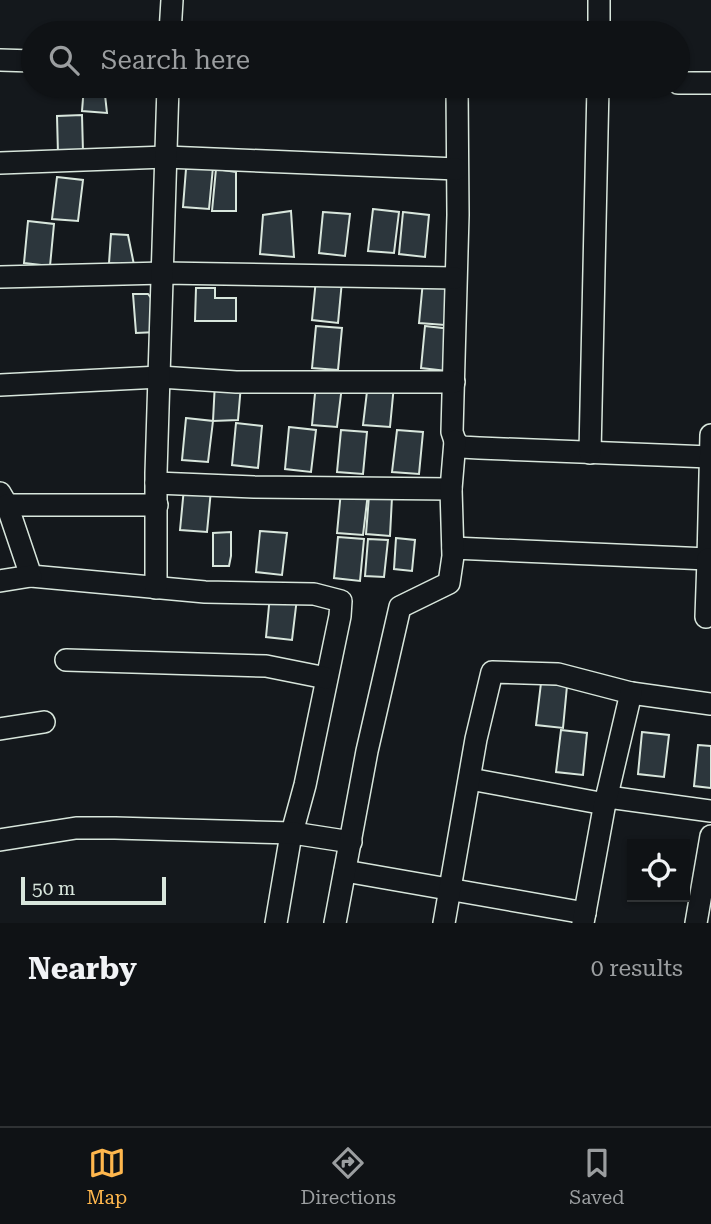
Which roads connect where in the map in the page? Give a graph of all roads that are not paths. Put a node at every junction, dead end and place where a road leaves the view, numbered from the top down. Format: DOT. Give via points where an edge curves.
graph roads {
  1 [pos="172,0"];
  2 [pos="599,0"];
  3 [pos="171,21"];
  4 [pos="599,21"];
  5 [pos="0,60"];
  6 [pos="21,61"];
  7 [pos="690,83"];
  8 [pos="711,83"];
  9 [pos="168,98"];
  10 [pos="457,98"];
  11 [pos="598,98"];
  12 [pos="166,158"];
  13 [pos="0,163"];
  14 [pos="457,169"];
  15 [pos="164,273"];
  16 [pos="0,277"];
  17 [pos="455,278"];
  18 [pos="160,377"];
  19 [pos="454,382"];
  20 [pos="0,385"];
  21 [pos="711,435"];
  22 [pos="455,441"];
  23 [pos="590,453"];
  24 [pos="710,457"];
  25 [pos="156,483"];
  26 [pos="451,489"];
  27 [pos="4,499"];
  28 [pos="157,505"];
  29 [pos="453,548"];
  30 [pos="708,559"];
  31 [pos="32,576"];
  32 [pos="0,581"];
  33 [pos="156,588"];
  34 [pos="706,617"];
  35 [pos="66,660"];
  36 [pos="326,678"];
  37 [pos="631,692"];
  38 [pos="711,704"];
  39 [pos="44,722"];
  40 [pos="0,729"];
  41 [pos="470,779"];
  42 [pos="606,800"];
  43 [pos="711,811"];
  44 [pos="293,833"];
  45 [pos="711,836"];
  46 [pos="0,840"];
  47 [pos="351,842"];
  48 [pos="345,871"];
  49 [pos="449,889"];
  50 [pos="584,918"];
  51 [pos="276,923"];
  52 [pos="335,923"];
  53 [pos="444,923"];
  54 [pos="696,923"];
  1 -- 3 [label="street"];
  2 -- 4 [label="street"];
  5 -- 6 [label="street"];
  7 -- 8 [label="street"];
  9 -- 12 [label="street"];
  10 -- 14 [label="street"];
  11 -- 23 [label="street"];
  12 -- 13 [label="street"];
  12 -- 14 [label="street"];
  12 -- 15 [label="street"];
  14 -- 17 [label="street"];
  15 -- 16 [label="street"];
  15 -- 17 [label="street"];
  15 -- 18 [label="street"];
  17 -- 19 [label="street"];
  18 -- 19 [label="street" via="236,383"];
  18 -- 20 [label="street"];
  18 -- 25 [label="street"];
  19 -- 22 [label="street"];
  21 -- 24 [label="street"];
  22 -- 23 [label="street" via="461,447"];
  22 -- 26 [label="street"];
  23 -- 24 [label="street"];
  24 -- 30 [label="street"];
  25 -- 26 [label="street"];
  25 -- 28 [label="street"];
  26 -- 29 [label="street"];
  27 -- 28 [label="street"];
  27 -- 31 [label="street"];
  28 -- 33 [label="street"];
  29 -- 30 [label="street"];
  29 -- 47 [label="street" via="449,583 400,607"];
  30 -- 34 [label="street"];
  31 -- 32 [label="street"];
  31 -- 33 [label="street"];
  33 -- 36 [label="street" via="314,594 341,601"];
  35 -- 36 [label="street" via="266,666"];
  36 -- 44 [label="street"];
  37 -- 38 [label="street"];
  37 -- 41 [label="street" via="558,674 492,672"];
  37 -- 42 [label="street"];
  39 -- 40 [label="street"];
  41 -- 42 [label="street"];
  41 -- 49 [label="street"];
  42 -- 43 [label="street"];
  42 -- 50 [label="street"];
  44 -- 46 [label="street" via="76,828"];
  44 -- 47 [label="street"];
  44 -- 51 [label="street"];
  45 -- 54 [label="street"];
  47 -- 48 [label="street"];
  48 -- 49 [label="street"];
  48 -- 52 [label="street"];
  49 -- 50 [label="street"];
  49 -- 53 [label="street"];
}
